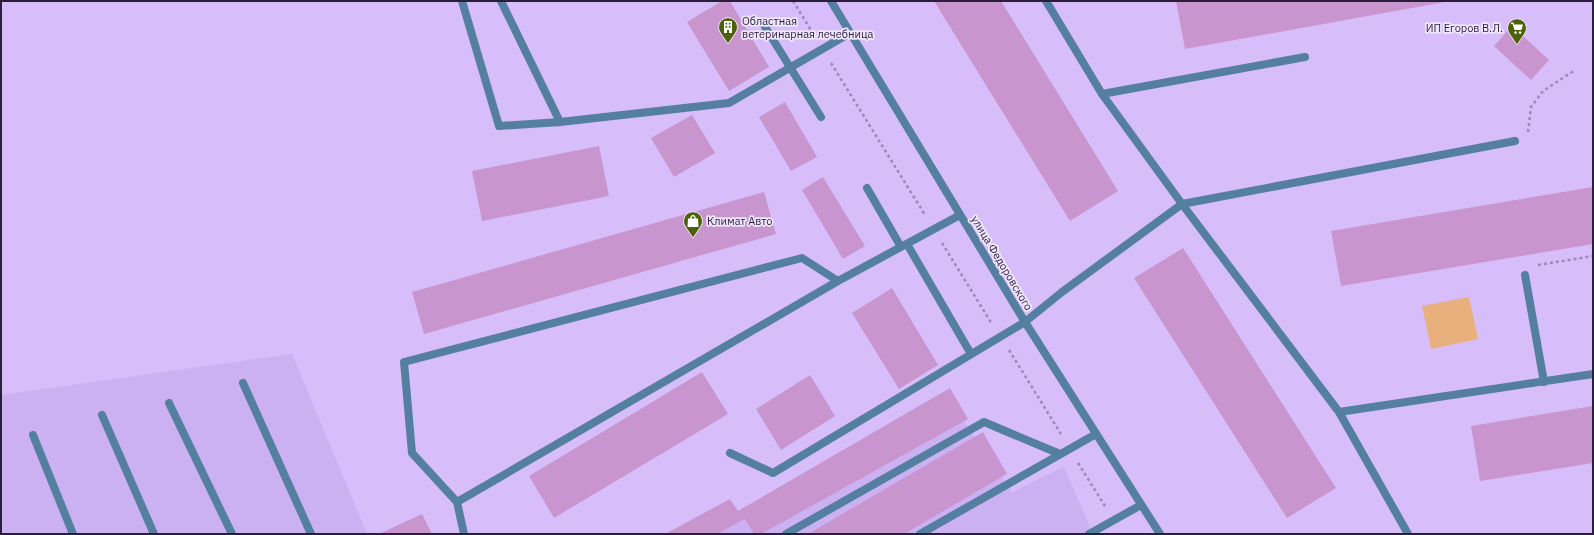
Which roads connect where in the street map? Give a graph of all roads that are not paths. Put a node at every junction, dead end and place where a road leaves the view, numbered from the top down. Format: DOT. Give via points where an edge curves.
graph roads {
  1 [pos="462,1"];
  2 [pos="501,1"];
  3 [pos="831,1"];
  4 [pos="1046,1"];
  5 [pos="762,22"];
  6 [pos="850,33"];
  7 [pos="1305,57"];
  8 [pos="791,67"];
  9 [pos="1102,94"];
  10 [pos="821,117"];
  11 [pos="560,122"];
  12 [pos="1515,141"];
  13 [pos="867,188"];
  14 [pos="1182,204"];
  15 [pos="960,215"];
  16 [pos="904,246"];
  17 [pos="1526,275"];
  18 [pos="838,281"];
  19 [pos="1024,322"];
  20 [pos="971,354"];
  21 [pos="1593,374"];
  22 [pos="1544,382"];
  23 [pos="243,384"];
  24 [pos="169,404"];
  25 [pos="1339,412"];
  26 [pos="102,415"];
  27 [pos="1096,434"];
  28 [pos="33,435"];
  29 [pos="730,453"];
  30 [pos="1060,454"];
  31 [pos="457,502"];
  32 [pos="1141,505"];
  33 [pos="73,534"];
  34 [pos="154,534"];
  35 [pos="232,534"];
  36 [pos="312,534"];
  37 [pos="464,534"];
  38 [pos="786,534"];
  39 [pos="920,534"];
  40 [pos="1088,534"];
  41 [pos="1160,534"];
  42 [pos="1408,534"];
  1 -- 11 [label="street" via="499,126"];
  2 -- 11 [label="street"];
  3 -- 6 [label="street, улица Федоровского"];
  4 -- 9 [label="street"];
  5 -- 8 [label="street"];
  6 -- 8 [label="street"];
  6 -- 15 [label="street, улица Федоровского"];
  7 -- 9 [label="street"];
  8 -- 10 [label="street"];
  8 -- 11 [label="street" via="729,103"];
  9 -- 14 [label="street"];
  12 -- 14 [label="street"];
  13 -- 16 [label="street"];
  14 -- 19 [label="street"];
  14 -- 25 [label="street"];
  15 -- 16 [label="street"];
  15 -- 19 [label="street, улица Федоровского"];
  16 -- 18 [label="street"];
  16 -- 20 [label="street"];
  17 -- 22 [label="street"];
  18 -- 31 [label="street"];
  18 -- 31 [label="street" via="802,258 404,362 412,453"];
  19 -- 20 [label="street"];
  19 -- 27 [label="street, улица Федоровского"];
  20 -- 29 [label="street" via="773,473"];
  21 -- 22 [label="street"];
  22 -- 25 [label="street"];
  23 -- 36 [label="street"];
  24 -- 35 [label="street"];
  25 -- 42 [label="street"];
  26 -- 34 [label="street"];
  27 -- 30 [label="street"];
  27 -- 32 [label="street, улица Федоровского"];
  28 -- 33 [label="street"];
  30 -- 38 [label="street" via="984,422"];
  30 -- 39 [label="street"];
  31 -- 37 [label="street"];
  32 -- 40 [label="street"];
  32 -- 41 [label="street, улица Федоровского"];
}
